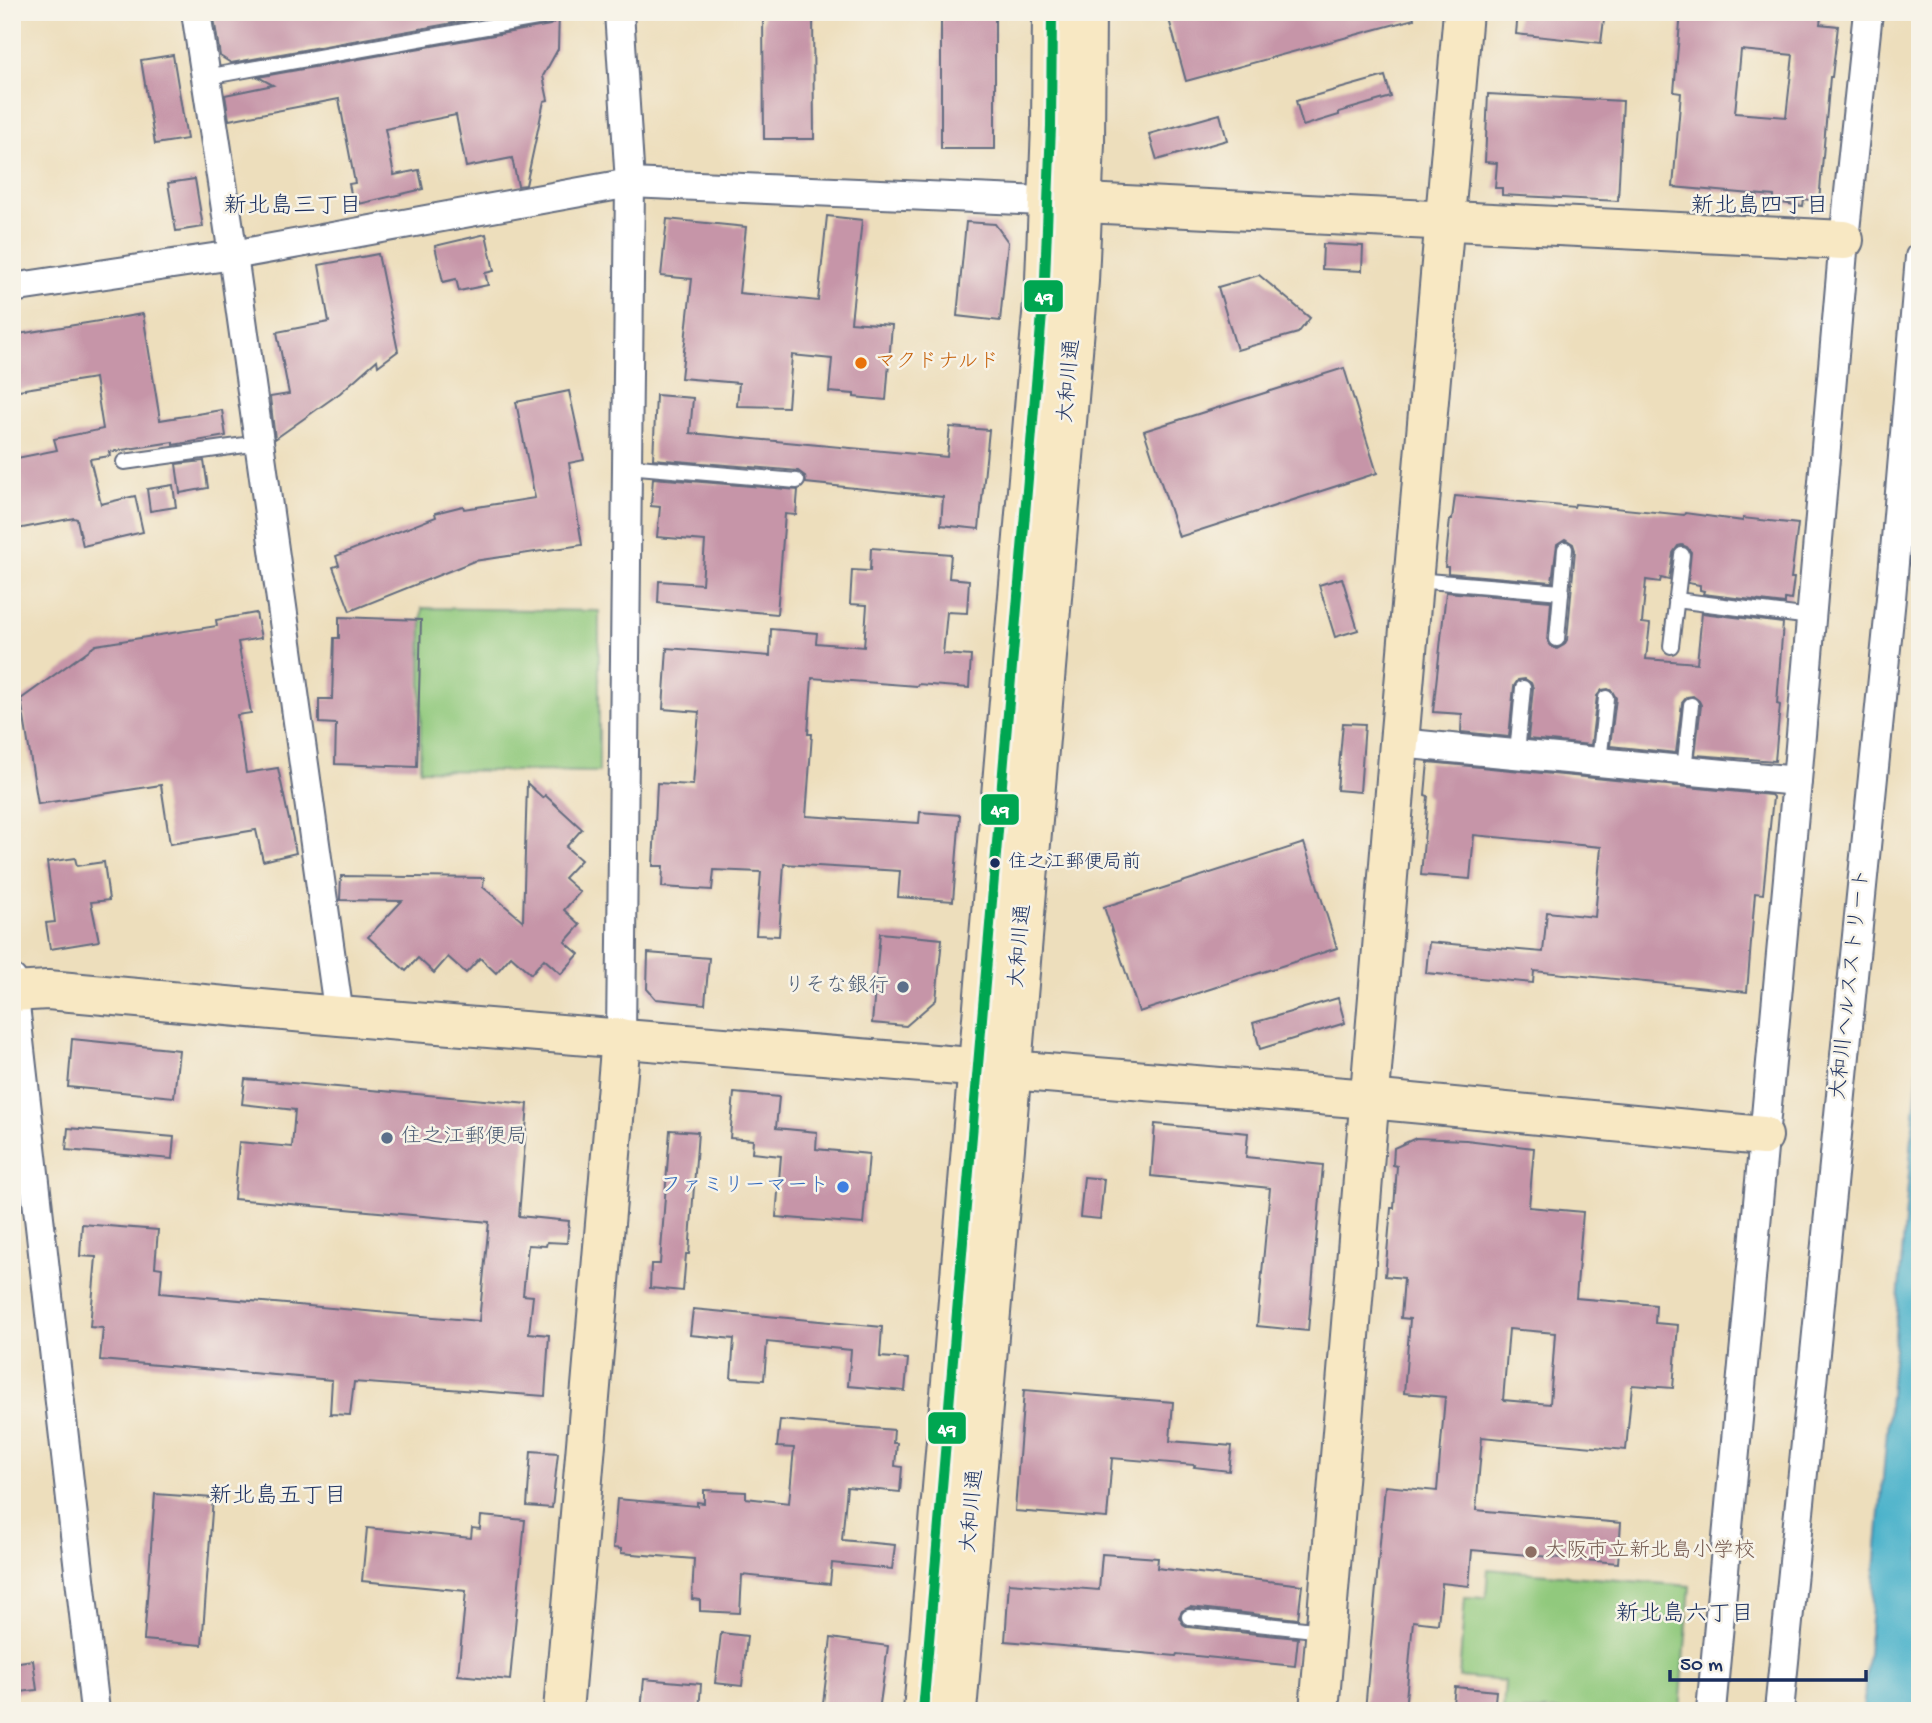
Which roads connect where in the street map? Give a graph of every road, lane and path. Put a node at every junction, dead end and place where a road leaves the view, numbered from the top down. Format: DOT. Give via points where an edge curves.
graph roads {
  1 [pos="196,12"];
  2 [pos="618,12"];
  3 [pos="1052,12"];
  4 [pos="1086,12"];
  5 [pos="1463,12"];
  6 [pos="1868,12"];
  7 [pos="548,16"];
  8 [pos="206,77"];
  9 [pos="630,183"];
  10 [pos="1066,202"];
  11 [pos="1445,220"];
  12 [pos="1844,240"];
  13 [pos="233,255"];
  14 [pos="1920,257"];
  15 [pos="12,289"];
  16 [pos="259,443"];
  17 [pos="124,462"];
  18 [pos="627,466"];
  19 [pos="797,481"];
  20 [pos="1565,549"];
  21 [pos="1682,555"];
  22 [pos="1413,580"];
  23 [pos="1561,593"];
  24 [pos="1676,600"];
  25 [pos="1811,618"];
  26 [pos="1557,639"];
  27 [pos="1671,646"];
  28 [pos="1523,688"];
  29 [pos="1605,698"];
  30 [pos="1691,705"];
  31 [pos="1399,743"];
  32 [pos="1517,754"];
  33 [pos="1600,762"];
  34 [pos="1685,770"];
  35 [pos="1797,781"];
  36 [pos="13,988"];
  37 [pos="339,1016"];
  38 [pos="621,1038"];
  39 [pos="995,1069"];
  40 [pos="1369,1099"];
  41 [pos="1763,1136"];
  42 [pos="1189,1616"];
  43 [pos="1325,1631"];
  44 [pos="95,1711"];
  45 [pos="563,1711"];
  46 [pos="923,1711"];
  47 [pos="957,1711"];
  48 [pos="1319,1711"];
  49 [pos="1711,1711"];
  50 [pos="1779,1711"];
  1 -- 8 [label="street"];
  2 -- 9 [label="street"];
  3 -- 10 [label="street, 大和川通" via="1051,126"];
  4 -- 10 [label="street, 大和川通"];
  5 -- 11 [label="street"];
  6 -- 12 [label="street"];
  7 -- 8 [label="lane"];
  8 -- 13 [label="street"];
  9 -- 10 [label="street"];
  9 -- 13 [label="street"];
  9 -- 18 [label="street"];
  10 -- 11 [label="street"];
  10 -- 39 [label="street, 大和川通" via="1045,279"];
  11 -- 12 [label="street"];
  11 -- 22 [label="street"];
  12 -- 25 [label="street"];
  13 -- 15 [label="street"];
  13 -- 16 [label="street"];
  14 -- 50 [label="street, 大和川ヘルスストリート" via="1891,598"];
  16 -- 17 [label="lane"];
  16 -- 37 [label="street"];
  18 -- 19 [label="lane"];
  18 -- 38 [label="street"];
  20 -- 23 [label="lane"];
  21 -- 24 [label="lane"];
  22 -- 23 [label="lane"];
  22 -- 31 [label="street"];
  23 -- 26 [label="lane"];
  24 -- 25 [label="lane"];
  24 -- 27 [label="lane"];
  25 -- 35 [label="street"];
  28 -- 32 [label="lane"];
  29 -- 33 [label="lane"];
  30 -- 34 [label="lane"];
  31 -- 32 [label="street"];
  31 -- 40 [label="street"];
  32 -- 33 [label="street"];
  33 -- 34 [label="street"];
  34 -- 35 [label="street"];
  35 -- 41 [label="street"];
  36 -- 37 [label="street"];
  36 -- 44 [label="street"];
  37 -- 38 [label="street"];
  38 -- 39 [label="street"];
  38 -- 45 [label="street"];
  39 -- 40 [label="street"];
  39 -- 46 [label="street, 大和川通"];
  39 -- 47 [label="street, 大和川通"];
  40 -- 41 [label="street"];
  40 -- 43 [label="street"];
  41 -- 49 [label="street"];
  42 -- 43 [label="lane"];
  43 -- 48 [label="street"];
}
